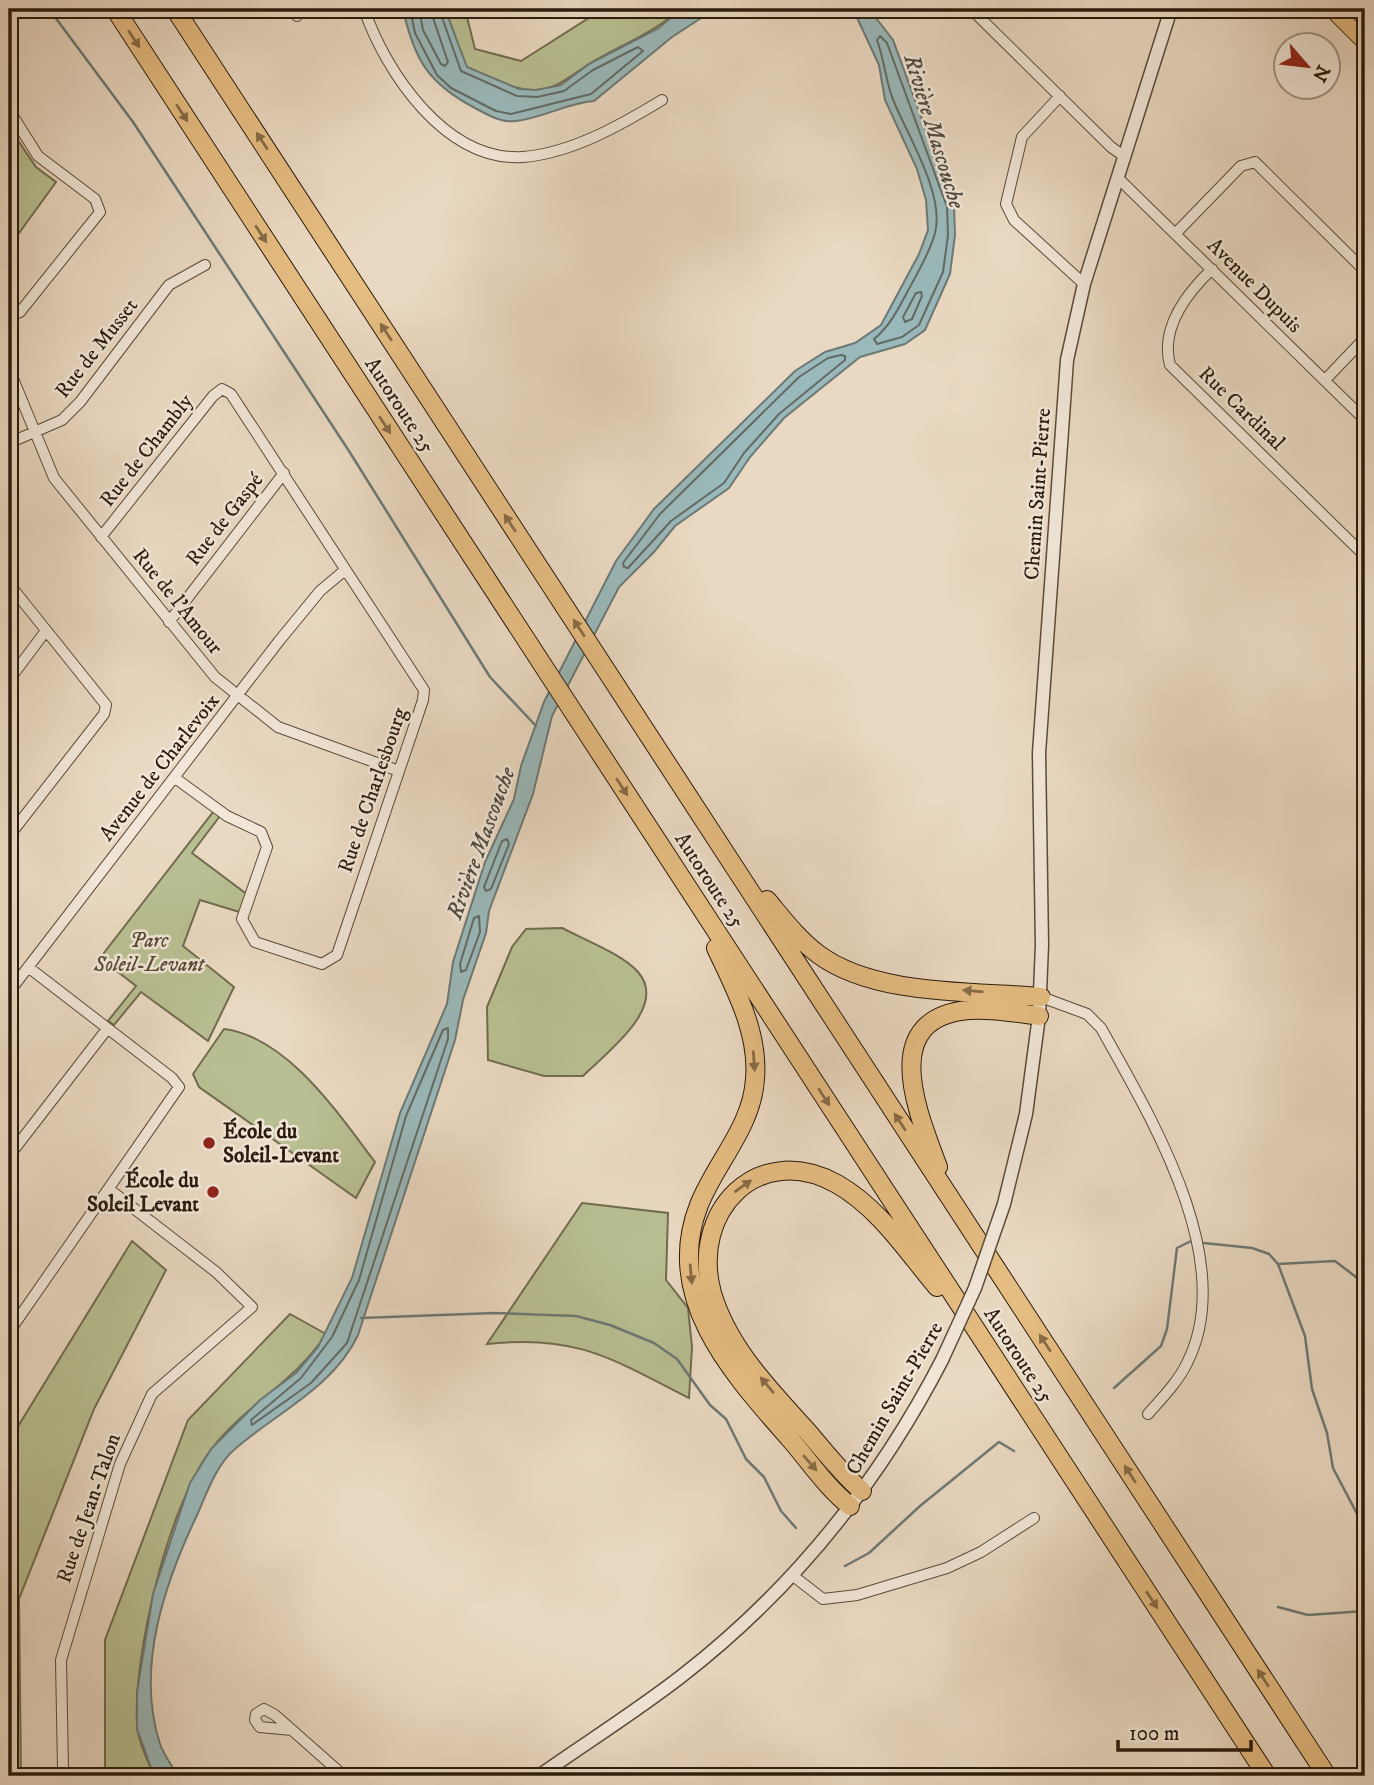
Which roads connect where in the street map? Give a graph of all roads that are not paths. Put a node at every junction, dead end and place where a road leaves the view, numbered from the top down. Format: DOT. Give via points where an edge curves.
graph roads {
  1 [pos="115,9"];
  2 [pos="175,9"];
  3 [pos="364,9"];
  4 [pos="971,9"];
  5 [pos="1171,9"];
  6 [pos="1332,9"];
  7 [pos="1365,42"];
  8 [pos="1060,96"];
  9 [pos="662,100"];
  10 [pos="9,110"];
  11 [pos="1125,157"];
  12 [pos="1118,178"];
  13 [pos="1177,233"];
  14 [pos="205,265"];
  15 [pos="1212,269"];
  16 [pos="1365,271"];
  17 [pos="1084,284"];
  18 [pos="9,316"];
  19 [pos="1365,338"];
  20 [pos="9,369"];
  21 [pos="1325,380"];
  22 [pos="222,389"];
  23 [pos="1365,420"];
  24 [pos="34,433"];
  25 [pos="9,443"];
  26 [pos="284,473"];
  27 [pos="101,537"];
  28 [pos="1365,556"];
  29 [pos="345,570"];
  30 [pos="9,584"];
  31 [pos="169,622"];
  32 [pos="45,632"];
  33 [pos="9,680"];
  34 [pos="237,696"];
  35 [pos="399,771"];
  36 [pos="175,778"];
  37 [pos="9,836"];
  38 [pos="721,846"];
  39 [pos="693,897"];
  40 [pos="28,967"];
  41 [pos="9,992"];
  42 [pos="1041,997"];
  43 [pos="1058,1005"];
  44 [pos="1039,1016"];
  45 [pos="107,1029"];
  46 [pos="9,1156"];
  47 [pos="110,1190"];
  48 [pos="951,1199"];
  49 [pos="9,1332"];
  50 [pos="985,1344"];
  51 [pos="1148,1414"];
  52 [pos="862,1491"];
  53 [pos="850,1506"];
  54 [pos="1034,1518"];
  55 [pos="792,1575"];
  56 [pos="292,1730"];
  57 [pos="63,1769"];
  58 [pos="344,1776"];
  59 [pos="539,1776"];
  60 [pos="1267,1776"];
  61 [pos="1327,1776"];
  1 -- 39 [label="highway, Autoroute 25, one-way"];
  38 -- 2 [label="highway, Autoroute 25, one-way"];
  3 -- 9 [label="street" via="386,62 416,101 455,135 495,154 524,157 561,149"];
  4 -- 8 [label="street"];
  5 -- 11 [label="street, Chemin Saint-Pierre"];
  6 -- 7 [label="main road"];
  8 -- 11 [label="street"];
  8 -- 17 [label="street" via="1022,136 1006,204 1014,220"];
  10 -- 18 [label="street" via="38,156 95,199 100,212 20,312"];
  11 -- 12 [label="street, Chemin Saint-Pierre"];
  12 -- 13 [label="street, Avenue Dupuis"];
  12 -- 17 [label="street, Chemin Saint-Pierre"];
  13 -- 15 [label="street, Avenue Dupuis"];
  13 -- 16 [label="street" via="1241,166 1255,162"];
  14 -- 24 [label="street, Rue de Musset" via="169,285 80,402 62,420"];
  15 -- 21 [label="street, Avenue Dupuis"];
  15 -- 28 [label="street, Rue Cardinal" via="1181,305 1167,351 1170,365"];
  17 -- 42 [label="street, Chemin Saint-Pierre" via="1063,392 1043,673"];
  19 -- 21 [label="street"];
  20 -- 24 [label="street, Rue de l'Amour"];
  21 -- 23 [label="street, Avenue Dupuis"];
  22 -- 26 [label="street, Rue de Charlesbourg" via="231,394"];
  22 -- 27 [label="street, Rue de Chambly"];
  24 -- 25 [label="street, Rue de Musset"];
  24 -- 27 [label="street, Rue de l'Amour" via="54,478"];
  26 -- 29 [label="street, Rue de Charlesbourg"];
  26 -- 31 [label="street, Rue de Gaspé"];
  27 -- 31 [label="street, Rue de l'Amour"];
  29 -- 34 [label="street, Avenue de Charlevoix" via="320,591"];
  29 -- 35 [label="street, Rue de Charlesbourg" via="424,690"];
  30 -- 32 [label="street"];
  31 -- 34 [label="street, Rue de l'Amour"];
  32 -- 33 [label="street"];
  32 -- 37 [label="street" via="106,705 104,714"];
  34 -- 35 [label="street, Rue de l'Amour" via="278,727"];
  34 -- 36 [label="street, Avenue de Charlevoix"];
  35 -- 36 [label="street, Rue de Charlesbourg" via="337,955 322,964 255,942 250,936 242,919 267,847 261,832 228,816"];
  36 -- 40 [label="street, Avenue de Charlevoix"];
  42 -- 38 [label="highway, one-way" via="903,986 843,968 799,936"];
  48 -- 38 [label="highway, Autoroute 25, one-way"];
  39 -- 50 [label="highway, Autoroute 25, one-way"];
  39 -- 53 [label="highway, one-way" via="743,1007 755,1069 749,1110 708,1185 694,1222 692,1287 704,1324 728,1365"];
  40 -- 41 [label="street, Avenue de Charlevoix"];
  40 -- 45 [label="street"];
  42 -- 43 [label="street"];
  42 -- 44 [label="street, Chemin Saint-Pierre"];
  43 -- 44 [label="street"];
  43 -- 51 [label="street" via="1087,1014 1101,1028 1173,1166 1191,1219 1200,1276 1197,1332 1184,1368"];
  44 -- 48 [label="highway" via="981,1010 954,1013 929,1026 915,1047 911,1090"];
  44 -- 52 [label="street, Chemin Saint-Pierre, bridge" via="1024,1121 1004,1204 975,1288 942,1360"];
  45 -- 46 [label="street"];
  45 -- 47 [label="street" via="179,1087"];
  47 -- 49 [label="street"];
  47 -- 57 [label="street, Rue de Jean-Talon" via="216,1272 252,1307 152,1394 120,1464 61,1660"];
  61 -- 48 [label="highway, Autoroute 25, one-way"];
  52 -- 50 [label="highway, one-way" via="755,1371 722,1318 712,1292 708,1259 713,1225 726,1200 753,1179 773,1172 801,1172 834,1183 885,1224"];
  50 -- 60 [label="highway, Autoroute 25, one-way"];
  52 -- 53 [label="street, Chemin Saint-Pierre"];
  53 -- 55 [label="street, Chemin Saint-Pierre"];
  54 -- 55 [label="street" via="962,1562 856,1595 823,1599"];
  55 -- 59 [label="street, Chemin Saint-Pierre" via="692,1668"];
  56 -- 58 [label="street"];
}
